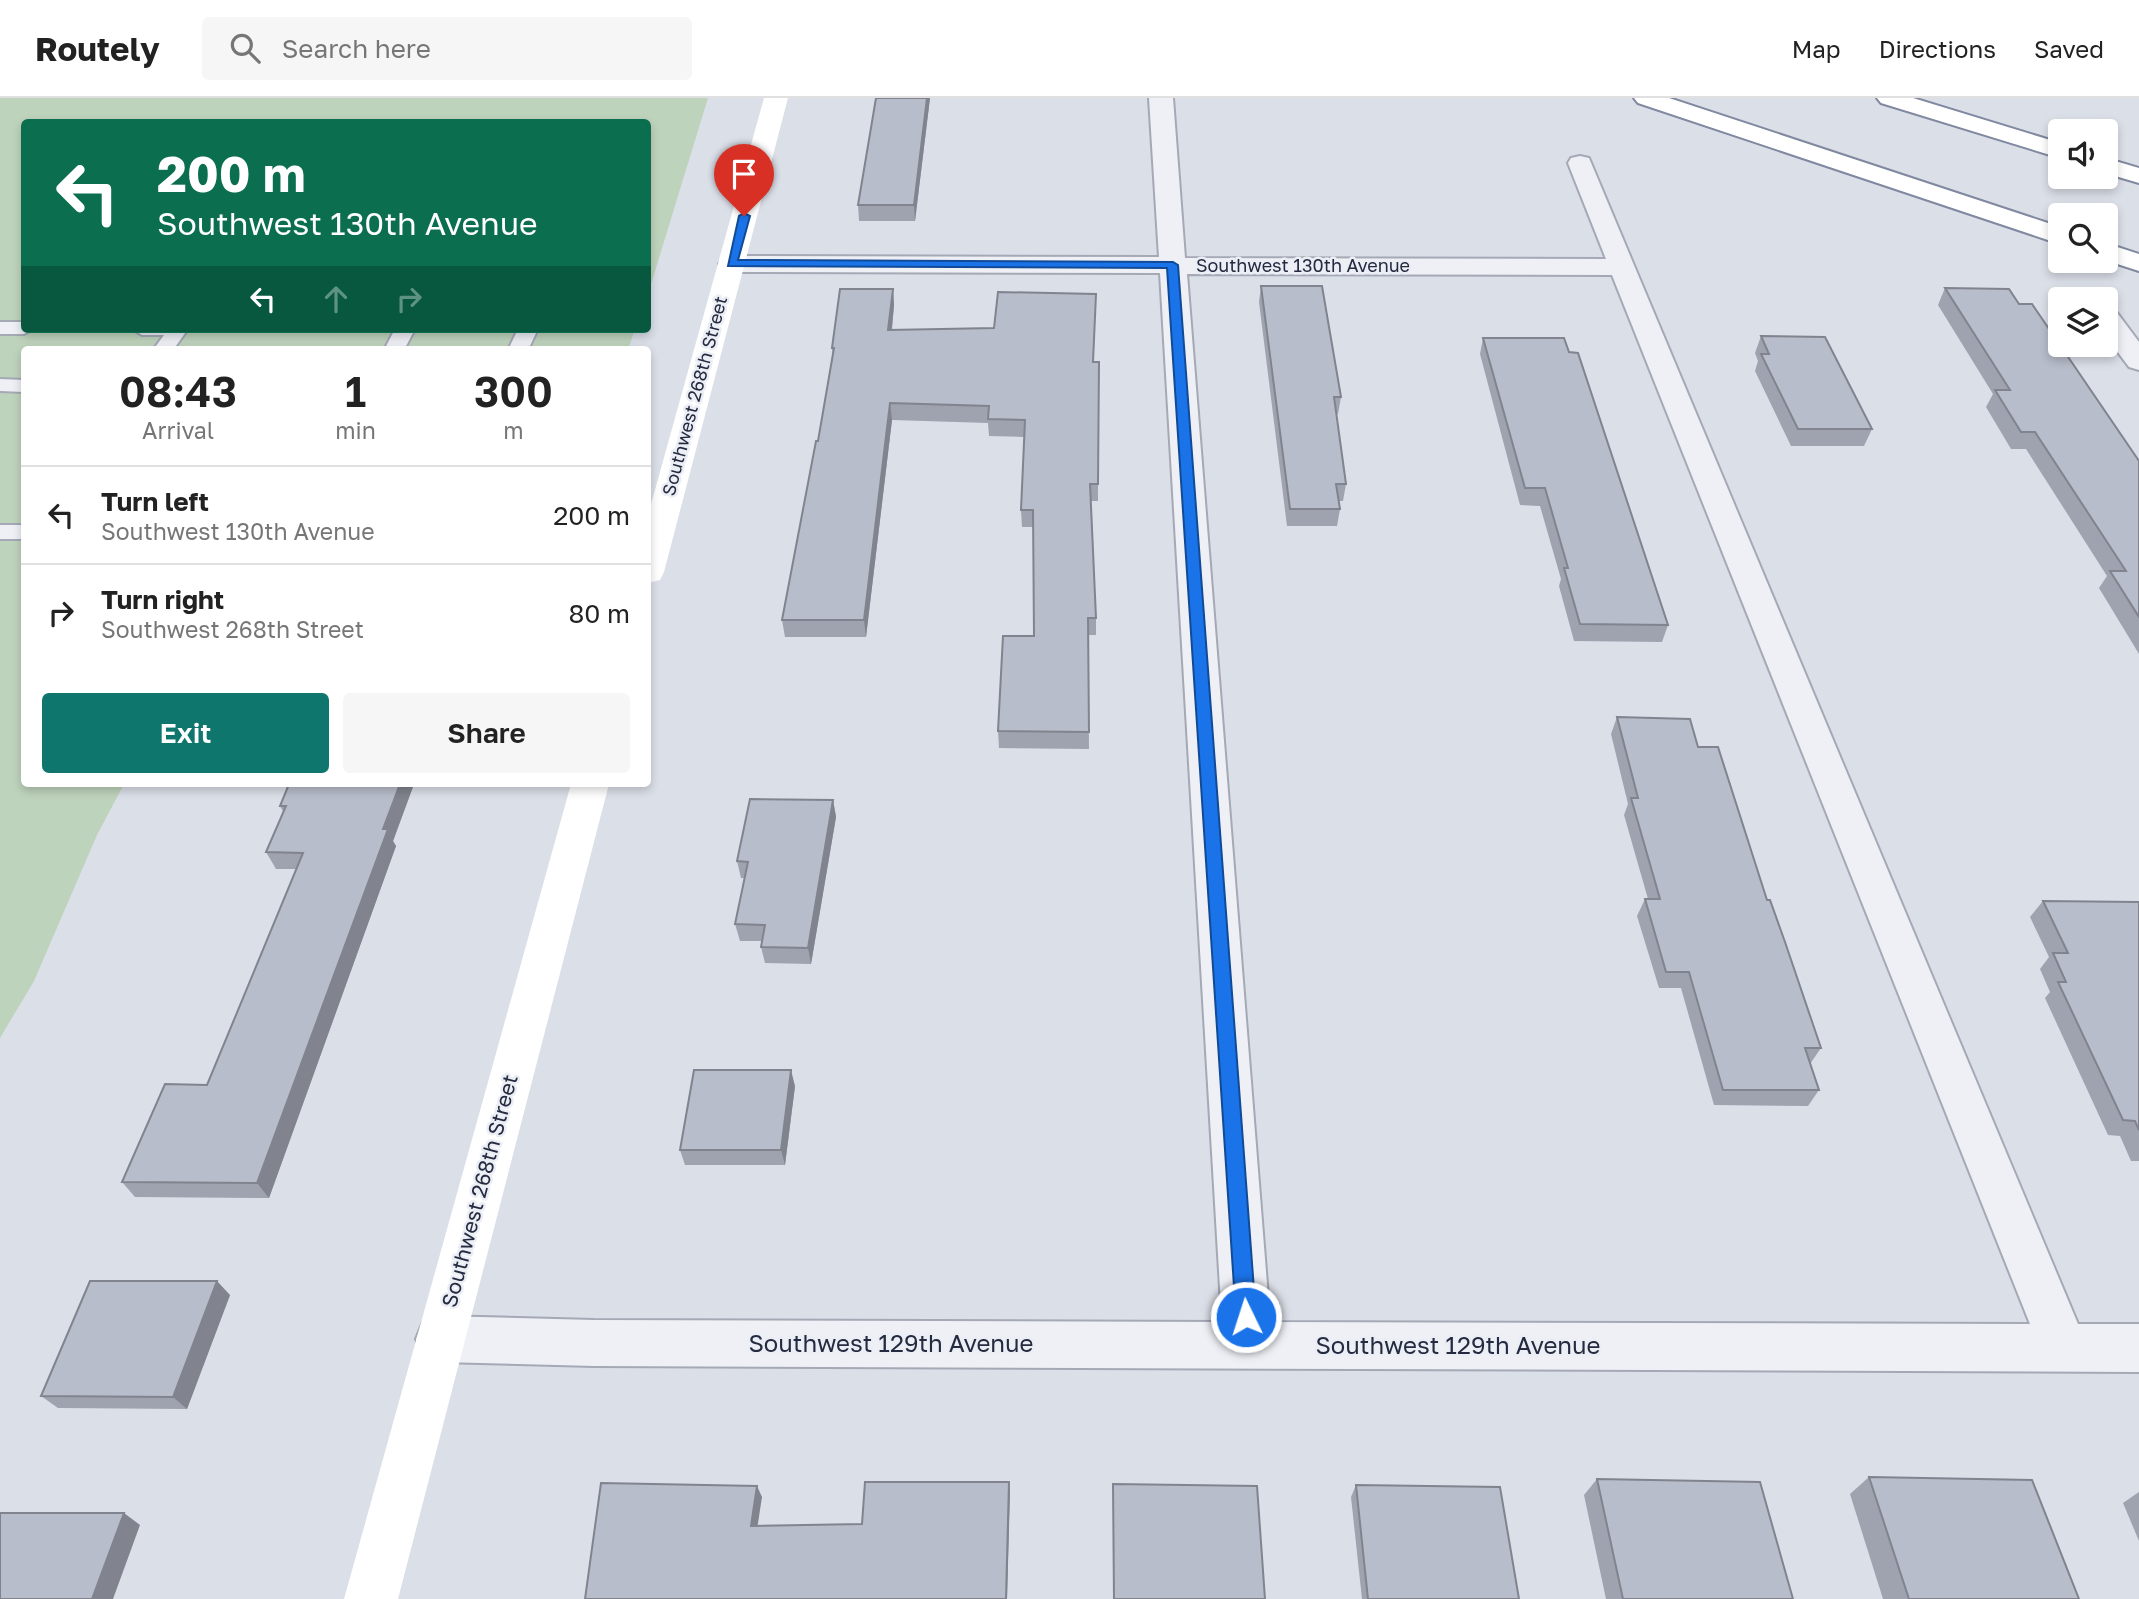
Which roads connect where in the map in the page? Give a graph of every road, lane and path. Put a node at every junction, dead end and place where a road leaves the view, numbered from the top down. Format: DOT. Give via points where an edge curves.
graph roads {
  1 [pos="776,98"];
  2 [pos="1161,98"];
  3 [pos="1646,98"];
  4 [pos="1889,98"];
  5 [pos="2048,147"];
  6 [pos="1580,163"];
  7 [pos="2118,170"];
  8 [pos="2139,176"];
  9 [pos="2048,232"];
  10 [pos="2118,255"];
  11 [pos="2139,262"];
  12 [pos="732,264"];
  13 [pos="1173,265"];
  14 [pos="1622,267"];
  15 [pos="0,328"];
  16 [pos="21,328"];
  17 [pos="2118,333"];
  18 [pos="2139,361"];
  19 [pos="0,385"];
  20 [pos="21,386"];
  21 [pos="0,532"];
  22 [pos="21,532"];
  23 [pos="652,534"];
  24 [pos="589,787"];
  25 [pos="440,1339"];
  26 [pos="1248,1345"];
  27 [pos="2064,1348"];
  28 [pos="2139,1348"];
  29 [pos="371,1599"];
  1 -- 12 [label="main road, Southwest 268th Street"];
  2 -- 13 [label="street"];
  3 -- 9 [label="main road"];
  4 -- 5 [label="main road"];
  6 -- 14 [label="street"];
  7 -- 8 [label="main road"];
  10 -- 11 [label="main road"];
  12 -- 13 [label="street, Southwest 130th Avenue"];
  12 -- 23 [label="main road, Southwest 268th Street"];
  13 -- 14 [label="street, Southwest 130th Avenue"];
  13 -- 26 [label="street"];
  14 -- 27 [label="street"];
  15 -- 16 [label="lane"];
  17 -- 18 [label="street"];
  19 -- 20 [label="lane"];
  21 -- 22 [label="lane"];
  24 -- 25 [label="main road, Southwest 268th Street"];
  25 -- 26 [label="street, Southwest 129th Avenue"];
  25 -- 29 [label="main road, Southwest 268th Street"];
  26 -- 27 [label="street, Southwest 129th Avenue"];
  27 -- 28 [label="street, Southwest 129th Avenue"];
}
